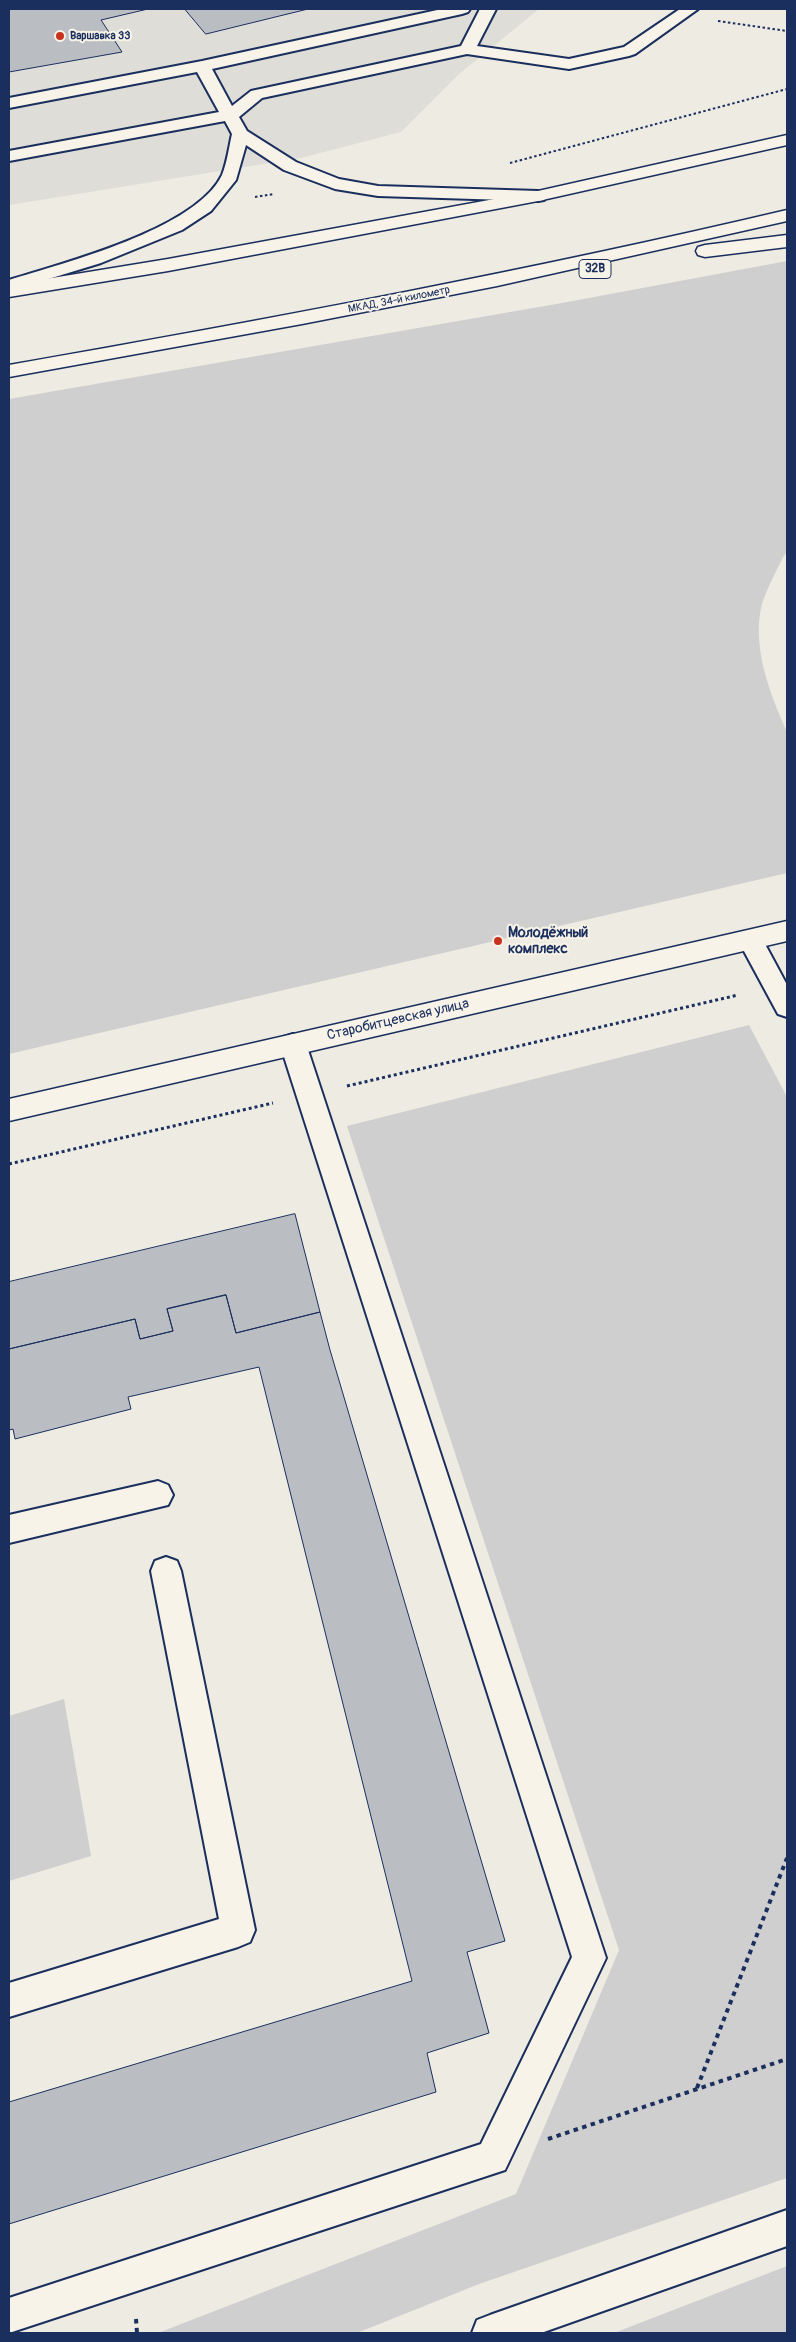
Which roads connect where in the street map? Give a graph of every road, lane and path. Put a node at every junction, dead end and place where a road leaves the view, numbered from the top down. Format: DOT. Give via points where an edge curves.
graph roads {
  1 [pos="462,9"];
  2 [pos="488,9"];
  3 [pos="688,10"];
  4 [pos="652,16"];
  5 [pos="787,31"];
  6 [pos="467,49"];
  7 [pos="629,51"];
  8 [pos="202,66"];
  9 [pos="9,103"];
  10 [pos="230,115"];
  11 [pos="240,134"];
  12 [pos="787,140"];
  13 [pos="9,156"];
  14 [pos="538,196"];
  15 [pos="787,216"];
  16 [pos="787,241"];
  17 [pos="9,286"];
  18 [pos="9,291"];
  19 [pos="402,300"];
  20 [pos="9,371"];
  21 [pos="787,931"];
  22 [pos="750,940"];
  23 [pos="775,986"];
  24 [pos="787,1007"];
  25 [pos="293,1044"];
  26 [pos="310,1094"];
  27 [pos="9,1110"];
  28 [pos="9,1164"];
  29 [pos="158,1495"];
  30 [pos="9,1530"];
  31 [pos="166,1571"];
  32 [pos="787,1858"];
  33 [pos="9,2000"];
  34 [pos="787,2058"];
  35 [pos="697,2089"];
  36 [pos="493,2158"];
  37 [pos="787,2228"];
  38 [pos="9,2316"];
  39 [pos="490,2333"];
  1 -- 8 [label="lane"];
  2 -- 6 [label="lane"];
  3 -- 5 [label="path" via="726,24"];
  3 -- 7 [label="lane"];
  4 -- 7 [label="lane"];
  6 -- 7 [label="lane" via="569,64"];
  6 -- 10 [label="lane" via="257,94"];
  8 -- 9 [label="lane"];
  8 -- 10 [label="lane"];
  10 -- 11 [label="lane"];
  10 -- 13 [label="lane"];
  11 -- 14 [label="lane" via="290,166 335,184 378,191"];
  11 -- 17 [label="lane" via="230,176 205,207 176,226 95,259"];
  12 -- 14 [label="main road"];
  14 -- 18 [label="main road" via="246,251"];
  15 -- 19 [label="main road, МКАД, 34-й километр" via="586,263"];
  16 -- 19 [label="main road, 32B"];
  19 -- 20 [label="main road, МКАД, 34-й километр"];
  21 -- 22 [label="main road, Старобитцевская улица"];
  22 -- 23 [label="lane"];
  22 -- 25 [label="main road, Старобитцевская улица"];
  23 -- 24 [label="lane"];
  23 -- 26 [label="path"];
  25 -- 26 [label="lane"];
  25 -- 27 [label="main road, Старобитцевская улица"];
  26 -- 28 [label="path"];
  26 -- 36 [label="lane" via="589,1958"];
  29 -- 30 [label="lane"];
  31 -- 33 [label="lane" via="238,1930"];
  32 -- 35 [label="path"];
  34 -- 35 [label="path"];
  35 -- 36 [label="path"];
  36 -- 38 [label="lane"];
  37 -- 39 [label="lane"];
}
